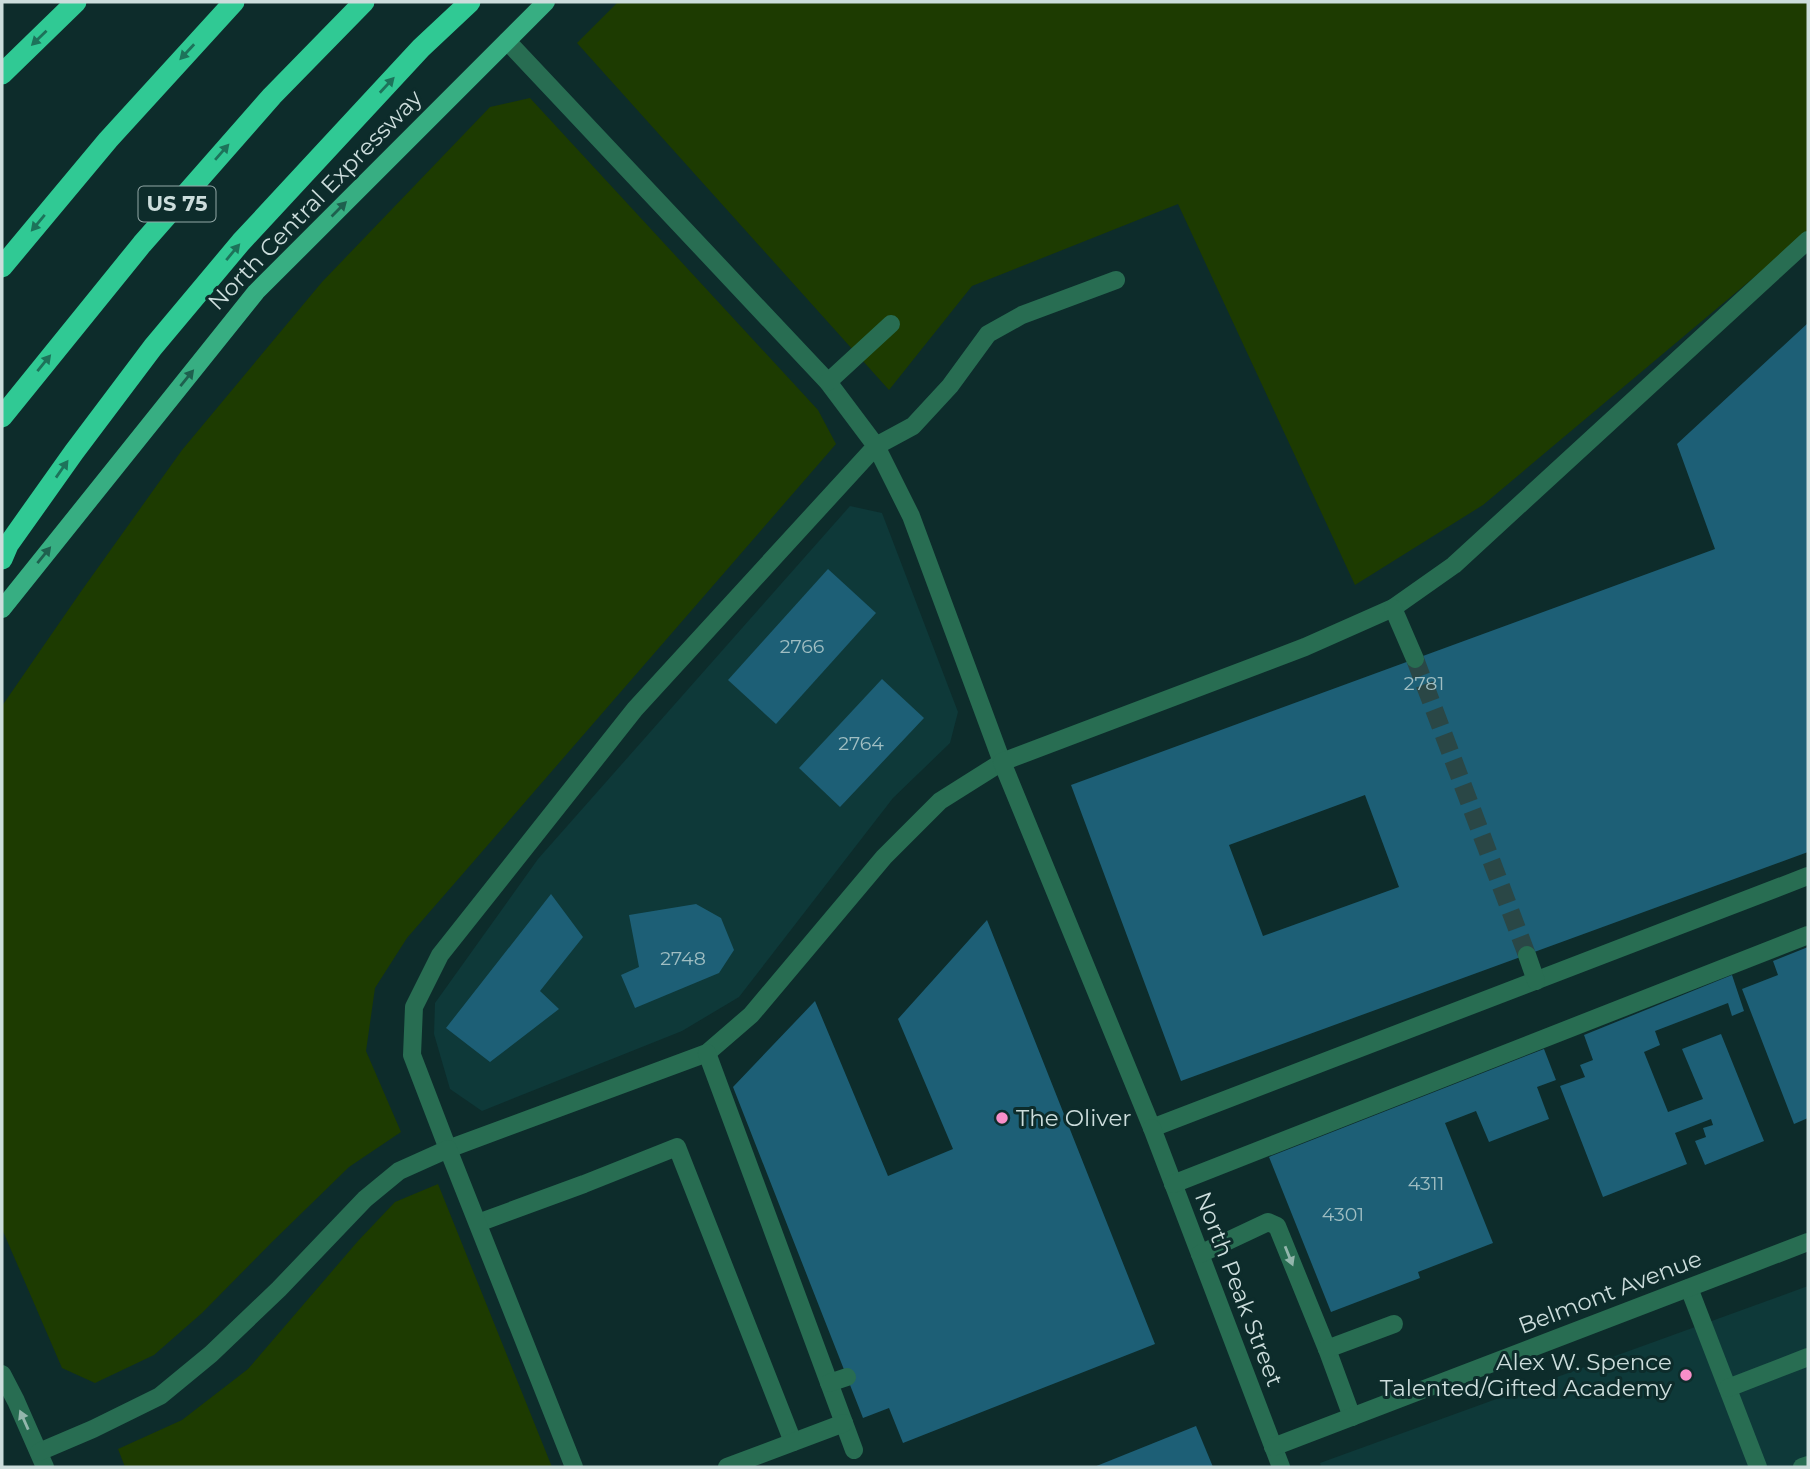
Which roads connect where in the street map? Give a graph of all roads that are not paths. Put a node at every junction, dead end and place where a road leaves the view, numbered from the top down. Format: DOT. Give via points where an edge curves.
graph roads {
  1 [pos="76,2"];
  2 [pos="234,2"];
  3 [pos="363,2"];
  4 [pos="470,2"];
  5 [pos="546,2"];
  6 [pos="507,41"];
  7 [pos="2,74"];
  8 [pos="1808,240"];
  9 [pos="2,267"];
  10 [pos="1116,280"];
  11 [pos="891,324"];
  12 [pos="828,382"];
  13 [pos="2,416"];
  14 [pos="876,446"];
  15 [pos="2,559"];
  16 [pos="2,608"];
  17 [pos="1393,608"];
  18 [pos="1415,659"];
  19 [pos="1002,762"];
  20 [pos="1808,876"];
  21 [pos="1808,935"];
  22 [pos="1527,956"];
  23 [pos="1536,981"];
  24 [pos="707,1054"];
  25 [pos="1152,1128"];
  26 [pos="448,1150"];
  27 [pos="1173,1184"];
  28 [pos="478,1223"];
  29 [pos="1808,1242"];
  30 [pos="1200,1254"];
  31 [pos="1689,1288"];
  32 [pos="1394,1324"];
  33 [pos="1327,1349"];
  34 [pos="1808,1357"];
  35 [pos="2,1374"];
  36 [pos="847,1377"];
  37 [pos="829,1383"];
  38 [pos="1728,1388"];
  39 [pos="1352,1417"];
  40 [pos="844,1423"];
  41 [pos="793,1442"];
  42 [pos="1273,1447"];
  43 [pos="854,1450"];
  44 [pos="42,1460"];
  45 [pos="1808,1465"];
  46 [pos="575,1467"];
  47 [pos="727,1467"];
  48 [pos="1281,1467"];
  49 [pos="1758,1467"];
  50 [pos="1802,1467"];
  1 -- 7 [label="highway, one-way"];
  2 -- 9 [label="highway, one-way" via="108,140"];
  13 -- 3 [label="highway, US 75, one-way" via="142,243 272,96"];
  15 -- 4 [label="highway, one-way" via="74,452 232,252 421,48"];
  5 -- 6 [label="main road, North Central Expressway"];
  6 -- 12 [label="street, North Peak Street"];
  16 -- 6 [label="main road, North Central Expressway, one-way" via="256,292"];
  8 -- 17 [label="street" via="1454,565"];
  10 -- 14 [label="street" via="1022,315 988,334 914,426"];
  11 -- 12 [label="street"];
  12 -- 14 [label="street, North Peak Street"];
  14 -- 19 [label="street, North Peak Street" via="911,516"];
  14 -- 26 [label="street" via="635,709 440,955 414,1007 412,1055"];
  17 -- 18 [label="street"];
  17 -- 19 [label="street" via="1305,647"];
  19 -- 24 [label="street" via="940,801 884,856 751,1015"];
  19 -- 25 [label="street, North Peak Street"];
  20 -- 23 [label="street"];
  21 -- 27 [label="street"];
  22 -- 23 [label="street"];
  23 -- 25 [label="street"];
  24 -- 26 [label="street"];
  24 -- 37 [label="street"];
  25 -- 27 [label="street, North Peak Street"];
  26 -- 28 [label="street"];
  26 -- 44 [label="street" via="399,1171 365,1199 260,1308 160,1396"];
  27 -- 30 [label="street, North Peak Street"];
  28 -- 41 [label="street" via="677,1147"];
  28 -- 46 [label="street"];
  29 -- 31 [label="street, Belmont Avenue"];
  30 -- 33 [label="street, one-way" via="1268,1222 1277,1226"];
  30 -- 42 [label="street, North Peak Street"];
  31 -- 38 [label="street"];
  31 -- 39 [label="street, Belmont Avenue"];
  32 -- 33 [label="street"];
  33 -- 39 [label="street"];
  34 -- 38 [label="street"];
  44 -- 35 [label="street, one-way"];
  36 -- 37 [label="street"];
  37 -- 40 [label="street"];
  38 -- 49 [label="street"];
  39 -- 42 [label="street, Belmont Avenue"];
  40 -- 41 [label="street"];
  40 -- 43 [label="street"];
  41 -- 47 [label="street"];
  42 -- 48 [label="street, North Peak Street"];
  45 -- 50 [label="street"];
}
